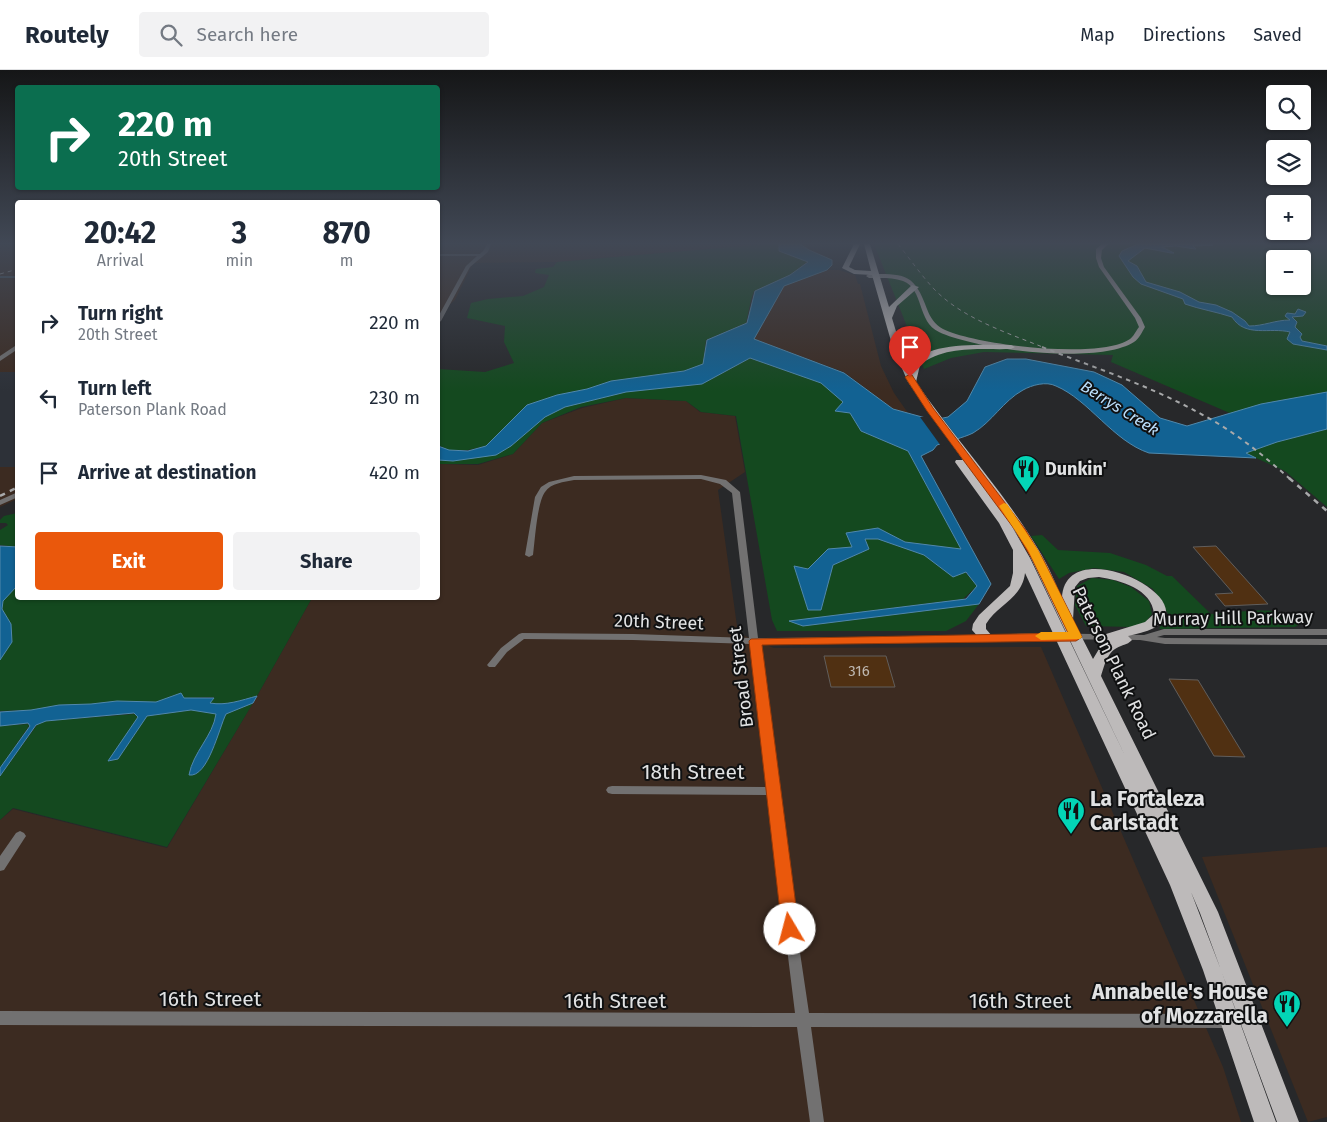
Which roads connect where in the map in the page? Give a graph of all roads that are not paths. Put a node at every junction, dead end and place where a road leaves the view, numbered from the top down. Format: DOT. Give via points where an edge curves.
graph roads {
  1 [pos="453,293"];
  2 [pos="877,293"];
  3 [pos="879,293"];
  4 [pos="908,293"];
  5 [pos="917,293"];
  6 [pos="1120,293"];
  7 [pos="440,317"];
  8 [pos="888,318"];
  9 [pos="1011,347"];
  10 [pos="15,348"];
  11 [pos="0,359"];
  12 [pos="912,382"];
  13 [pos="930,416"];
  14 [pos="952,445"];
  15 [pos="15,496"];
  16 [pos="0,503"];
  17 [pos="1020,549"];
  18 [pos="528,556"];
  19 [pos="1068,620"];
  20 [pos="1327,632"];
  21 [pos="985,636"];
  22 [pos="1069,636"];
  23 [pos="1111,638"];
  24 [pos="1140,638"];
  25 [pos="756,641"];
  26 [pos="1327,642"];
  27 [pos="492,665"];
  28 [pos="1095,675"];
  29 [pos="612,790"];
  30 [pos="773,791"];
  31 [pos="20,836"];
  32 [pos="0,866"];
  33 [pos="0,1018"];
  34 [pos="803,1021"];
  35 [pos="1230,1021"];
  36 [pos="817,1122"];
  37 [pos="1265,1122"];
  38 [pos="1288,1122"];
  1 -- 7 [label="street"];
  2 -- 13 [label="main road, Paterson Plank Road" via="893,360 905,386"];
  3 -- 8 [label="main road, Paterson Plank Road"];
  4 -- 8 [label="main road" via="893,307"];
  5 -- 9 [label="street" via="927,318 939,329 966,340"];
  6 -- 9 [label="street" via="1142,330 1138,337 1125,345 1095,351"];
  8 -- 12 [label="main road, Paterson Plank Road" via="898,352"];
  9 -- 12 [label="main road" via="962,348 931,354 914,366"];
  10 -- 11 [label="street"];
  12 -- 13 [label="main road, Paterson Plank Road"];
  13 -- 14 [label="main road, Paterson Plank Road"];
  14 -- 17 [label="main road, Paterson Plank Road"];
  14 -- 19 [label="main road, Paterson Plank Road" via="1024,536"];
  15 -- 16 [label="street"];
  17 -- 21 [label="main road" via="1017,584 1011,594 981,620 979,630"];
  17 -- 22 [label="main road, Paterson Plank Road"];
  18 -- 25 [label="street, Broad Street" via="540,496 558,481 574,478 701,477 723,482 736,492"];
  19 -- 22 [label="main road, Paterson Plank Road"];
  19 -- 23 [label="main road" via="1069,587 1074,580 1096,574 1126,579 1151,594 1160,615 1150,625"];
  20 -- 24 [label="street, Murray Hill Parkway" via="1164,632"];
  21 -- 22 [label="street, 20th Street"];
  21 -- 25 [label="street, 20th Street" via="918,640"];
  22 -- 23 [label="street, Murray Hill Parkway"];
  22 -- 28 [label="main road, Paterson Plank Road"];
  22 -- 35 [label="main road, Paterson Plank Road" via="1179,885"];
  23 -- 24 [label="street, Murray Hill Parkway"];
  24 -- 26 [label="street, Murray Hill Parkway"];
  24 -- 28 [label="main road" via="1119,641 1106,649 1097,661"];
  25 -- 27 [label="street, 20th Street" via="522,636"];
  25 -- 30 [label="street, Broad Street"];
  28 -- 38 [label="main road, Paterson Plank Road" via="1209,912"];
  29 -- 30 [label="street, 18th Street"];
  30 -- 34 [label="street, Broad Street"];
  31 -- 32 [label="street"];
  33 -- 34 [label="street, 16th Street"];
  34 -- 35 [label="street, 16th Street"];
  34 -- 36 [label="street, Broad Street"];
  35 -- 37 [label="main road, Paterson Plank Road"];
}
